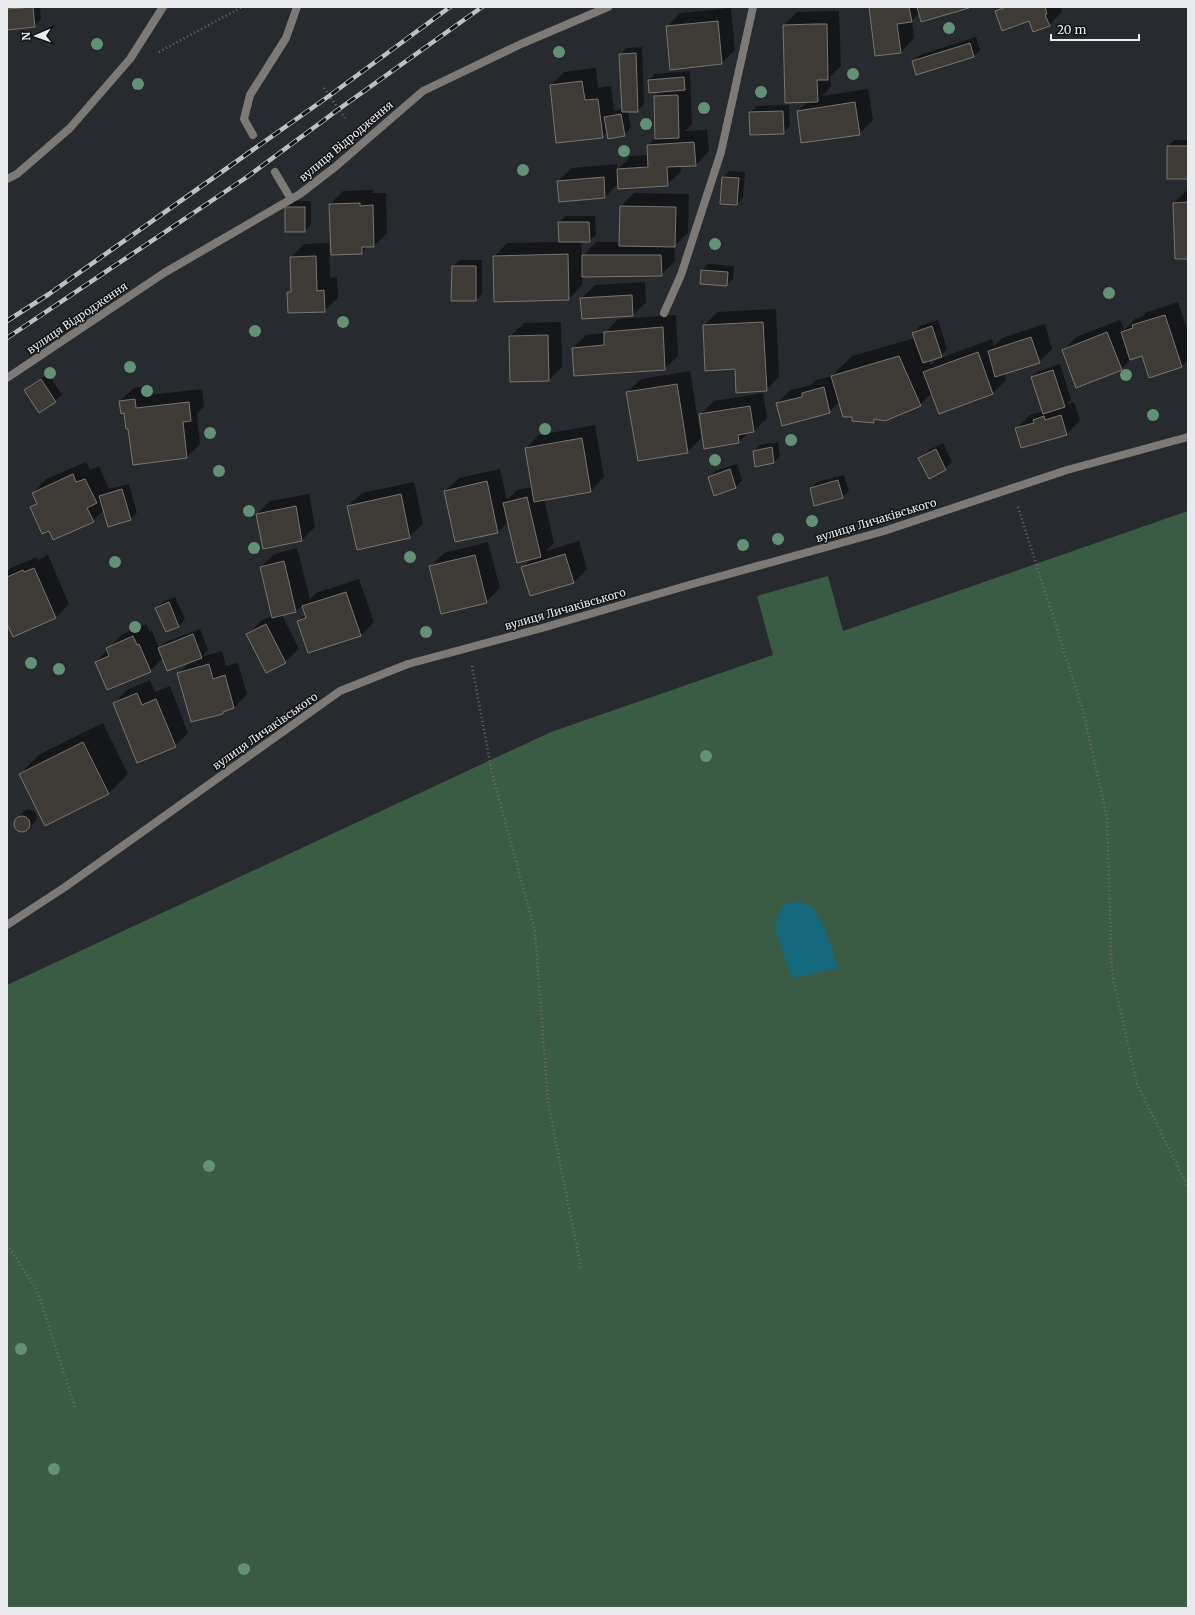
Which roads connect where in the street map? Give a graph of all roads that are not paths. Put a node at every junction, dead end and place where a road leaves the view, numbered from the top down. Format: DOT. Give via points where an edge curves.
graph roads {
  1 [pos="163,7"];
  2 [pos="297,7"];
  3 [pos="608,7"];
  4 [pos="753,7"];
  5 [pos="253,135"];
  6 [pos="275,172"];
  7 [pos="7,179"];
  8 [pos="291,199"];
  9 [pos="664,313"];
  10 [pos="7,378"];
  11 [pos="1188,437"];
  12 [pos="7,925"];
  1 -- 7 [label="street" via="130,59 70,128 17,174"];
  2 -- 5 [label="street" via="286,38 250,95 244,119"];
  3 -- 8 [label="street, вулиця Відродження" via="521,44 423,91 335,167"];
  4 -- 9 [label="street" via="721,152 681,275"];
  6 -- 8 [label="street"];
  8 -- 10 [label="street, вулиця Відродження" via="164,273"];
  11 -- 12 [label="street, вулиця Личаківського" via="1067,470 884,531 408,664 340,691 65,887"];
}
